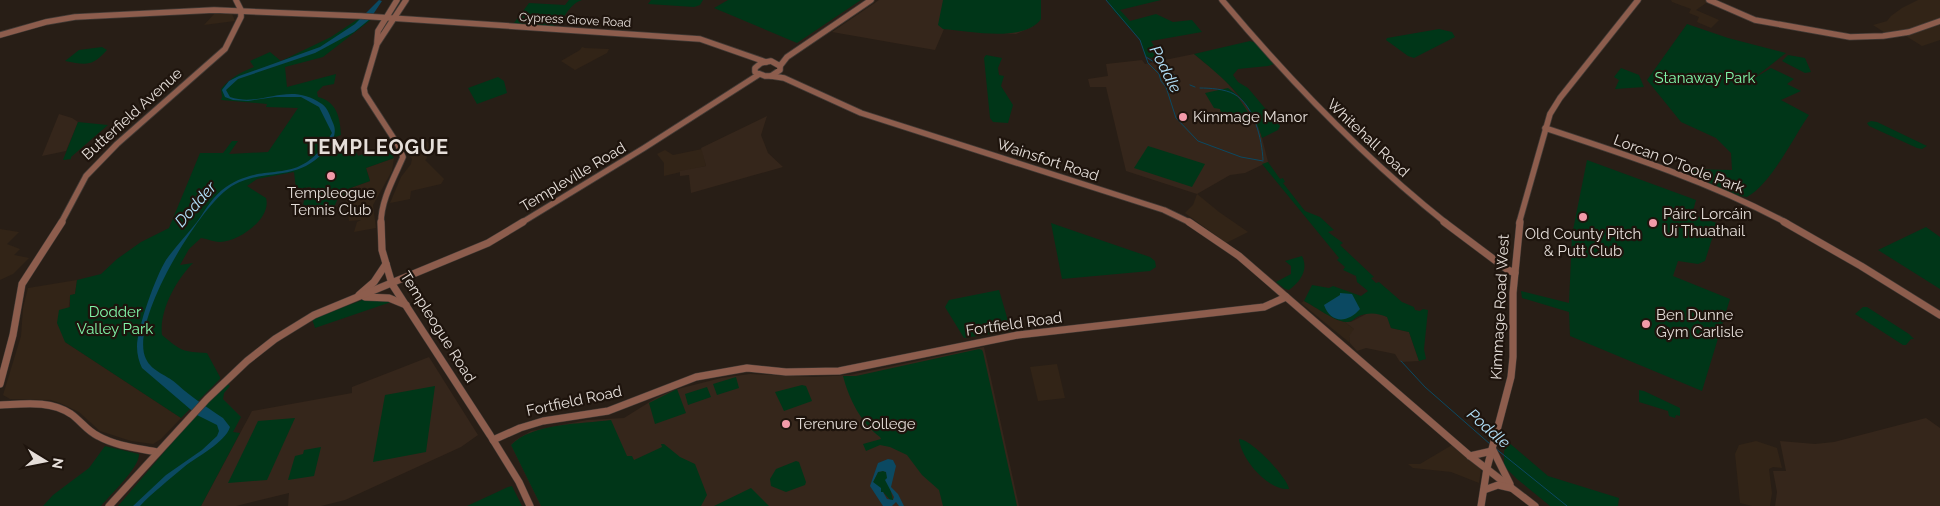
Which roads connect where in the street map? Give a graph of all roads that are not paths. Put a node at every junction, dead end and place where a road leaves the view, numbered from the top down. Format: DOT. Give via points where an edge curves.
graph roads {
  1 [pos="397,0"];
  2 [pos="406,0"];
  3 [pos="872,0"];
  4 [pos="1222,0"];
  5 [pos="1638,0"];
  6 [pos="1708,0"];
  7 [pos="233,2"];
  8 [pos="392,8"];
  9 [pos="214,10"];
  10 [pos="241,11"];
  11 [pos="378,17"];
  12 [pos="385,18"];
  13 [pos="393,19"];
  14 [pos="1940,22"];
  15 [pos="0,35"];
  16 [pos="377,44"];
  17 [pos="787,57"];
  18 [pos="751,59"];
  19 [pos="769,62"];
  20 [pos="756,66"];
  21 [pos="780,68"];
  22 [pos="758,75"];
  23 [pos="771,76"];
  24 [pos="784,78"];
  25 [pos="1545,128"];
  26 [pos="386,264"];
  27 [pos="1515,273"];
  28 [pos="392,284"];
  29 [pos="1286,296"];
  30 [pos="356,298"];
  31 [pos="406,306"];
  32 [pos="1940,315"];
  33 [pos="3,368"];
  34 [pos="0,384"];
  35 [pos="0,406"];
  36 [pos="493,440"];
  37 [pos="1493,447"];
  38 [pos="157,452"];
  39 [pos="1470,456"];
  40 [pos="1487,468"];
  41 [pos="1513,488"];
  42 [pos="1484,490"];
  43 [pos="109,506"];
  44 [pos="530,506"];
  45 [pos="1481,506"];
  46 [pos="1535,506"];
  1 -- 8 [label="main road, Templeogue Road"];
  2 -- 13 [label="main road, Templeogue Road"];
  3 -- 17 [label="main road"];
  4 -- 27 [label="main road, Whitehall Road" via="1305,95 1365,155 1447,224"];
  5 -- 25 [label="main road, Kimmage Road West" via="1560,98"];
  6 -- 14 [label="main road" via="1755,20 1837,36 1864,38"];
  7 -- 9 [label="main road"];
  7 -- 10 [label="main road"];
  8 -- 11 [label="main road"];
  8 -- 12 [label="main road, Templeogue Road"];
  9 -- 10 [label="main road, Cypress Grove Road"];
  9 -- 15 [label="main road" via="75,17"];
  10 -- 11 [label="main road, Cypress Grove Road"];
  10 -- 33 [label="main road, Butterfield Avenue" via="240,21 224,51 117,144 86,176 70,210 22,284"];
  11 -- 12 [label="main road, Cypress Grove Road"];
  12 -- 13 [label="main road, Cypress Grove Road"];
  12 -- 16 [label="main road, Templeogue Road" via="378,31"];
  13 -- 16 [label="main road, Templeogue Road"];
  13 -- 18 [label="main road, Cypress Grove Road" via="700,39 724,45"];
  16 -- 26 [label="main road, Templeogue Road" via="365,94 403,157 382,205 382,250"];
  17 -- 19 [label="main road"];
  17 -- 21 [label="main road"];
  18 -- 19 [label="main road, Cypress Grove Road"];
  18 -- 20 [label="main road, Cypress Grove Road"];
  19 -- 20 [label="main road"];
  19 -- 21 [label="main road"];
  20 -- 22 [label="main road"];
  21 -- 23 [label="main road"];
  21 -- 24 [label="main road"];
  22 -- 23 [label="main road, Wainsfort Road"];
  22 -- 28 [label="main road, Templeville Road" via="488,243"];
  23 -- 24 [label="main road, Wainsfort Road"];
  24 -- 29 [label="main road, Wainsfort Road" via="861,113 1180,216 1220,241"];
  25 -- 27 [label="main road, Kimmage Road West" via="1518,228"];
  25 -- 32 [label="main road, Lorcan O'Toole Park" via="1697,181 1756,208 1826,245"];
  26 -- 28 [label="main road, Templeogue Road"];
  26 -- 30 [label="main road" via="370,286"];
  27 -- 37 [label="main road, Kimmage Road West" via="1511,377"];
  28 -- 30 [label="main road, Templeville Road"];
  28 -- 31 [label="main road, Templeogue Road"];
  29 -- 36 [label="main road, Fortfield Road" via="1264,307 1018,335 839,371 786,372 747,368 721,372 681,382 608,411 543,421"];
  29 -- 39 [label="main road"];
  30 -- 31 [label="main road" via="388,298"];
  30 -- 38 [label="main road, Templeville Road" via="314,316 275,339 207,399"];
  31 -- 36 [label="main road, Templeogue Road"];
  33 -- 34 [label="main road, Butterfield Avenue"];
  35 -- 38 [label="main road" via="53,406 70,413 96,436"];
  36 -- 44 [label="main road, Templeogue Road"];
  37 -- 39 [label="main road"];
  37 -- 40 [label="main road, Kimmage Road West"];
  37 -- 41 [label="main road" via="1500,468"];
  38 -- 43 [label="main road, Templeville Road"];
  39 -- 40 [label="main road"];
  40 -- 41 [label="main road"];
  40 -- 42 [label="main road, Kimmage Road West"];
  41 -- 42 [label="main road" via="1498,486"];
  41 -- 46 [label="main road"];
  42 -- 45 [label="main road, Kimmage Road West"];
}
